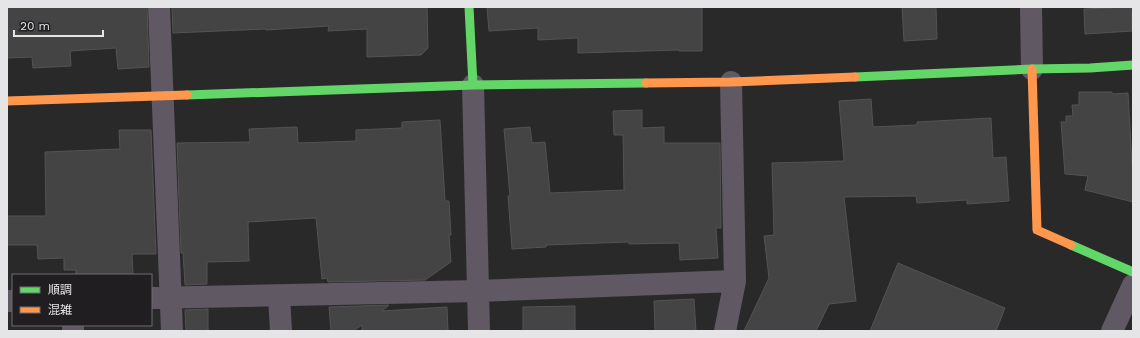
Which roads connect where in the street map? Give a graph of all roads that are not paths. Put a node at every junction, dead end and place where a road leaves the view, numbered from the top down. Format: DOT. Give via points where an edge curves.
graph roads {
  1 [pos="159,7"];
  2 [pos="469,7"];
  3 [pos="1031,7"];
  4 [pos="1133,65"];
  5 [pos="1032,69"];
  6 [pos="731,82"];
  7 [pos="473,85"];
  8 [pos="163,96"];
  9 [pos="7,102"];
  10 [pos="1133,272"];
  11 [pos="735,281"];
  12 [pos="1133,285"];
  13 [pos="478,291"];
  14 [pos="279,296"];
  15 [pos="161,298"];
  16 [pos="172,331"];
  17 [pos="281,331"];
  18 [pos="479,331"];
  19 [pos="725,331"];
  20 [pos="1112,331"];
  1 -- 8 [label="street"];
  2 -- 7 [label="street"];
  3 -- 5 [label="street"];
  4 -- 5 [label="street"];
  5 -- 6 [label="street"];
  5 -- 10 [label="street" via="1037,230"];
  6 -- 7 [label="street"];
  6 -- 11 [label="street"];
  7 -- 8 [label="street"];
  7 -- 13 [label="street"];
  8 -- 9 [label="street"];
  8 -- 15 [label="street"];
  11 -- 13 [label="street"];
  11 -- 19 [label="street"];
  12 -- 20 [label="street"];
  13 -- 14 [label="street"];
  13 -- 18 [label="street"];
  14 -- 15 [label="street"];
  14 -- 17 [label="street"];
  15 -- 16 [label="street"];
}
